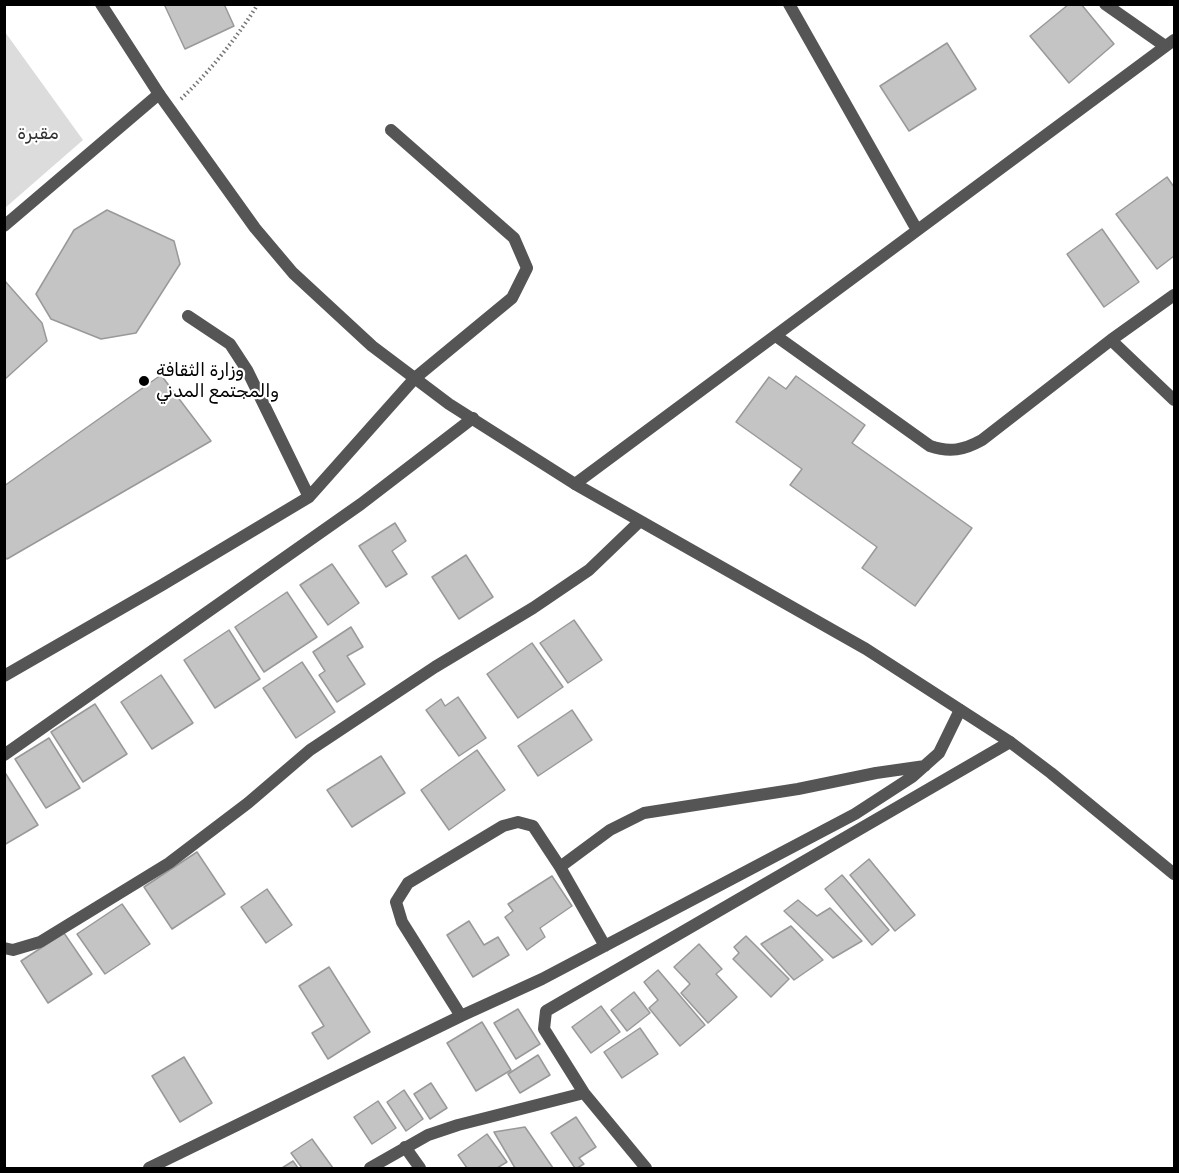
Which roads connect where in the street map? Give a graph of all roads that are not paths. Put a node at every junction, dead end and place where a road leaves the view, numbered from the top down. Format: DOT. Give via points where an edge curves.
graph roads {
  1 [pos="101,4"];
  2 [pos="789,4"];
  3 [pos="1105,4"];
  4 [pos="1170,43"];
  5 [pos="159,94"];
  6 [pos="391,130"];
  7 [pos="4,226"];
  8 [pos="917,230"];
  9 [pos="1174,295"];
  10 [pos="188,316"];
  11 [pos="776,336"];
  12 [pos="1111,340"];
  13 [pos="416,378"];
  14 [pos="1174,400"];
  15 [pos="473,418"];
  16 [pos="575,484"];
  17 [pos="309,497"];
  18 [pos="639,522"];
  19 [pos="4,676"];
  20 [pos="960,710"];
  21 [pos="1010,742"];
  22 [pos="4,754"];
  23 [pos="925,766"];
  24 [pos="560,867"];
  25 [pos="1174,874"];
  26 [pos="605,946"];
  27 [pos="4,948"];
  28 [pos="461,1016"];
  29 [pos="584,1093"];
  30 [pos="405,1147"];
  31 [pos="149,1168"];
  32 [pos="370,1168"];
  33 [pos="420,1168"];
  34 [pos="646,1168"];
  1 -- 5 [label="street"];
  2 -- 8 [label="street"];
  3 -- 4 [label="street"];
  4 -- 8 [label="street"];
  5 -- 7 [label="street"];
  5 -- 13 [label="street" via="255,228 294,273 372,346"];
  6 -- 13 [label="street" via="514,238 527,268 512,298"];
  8 -- 11 [label="street"];
  9 -- 12 [label="street"];
  10 -- 17 [label="street" via="230,344 247,370"];
  11 -- 12 [label="street" via="930,446 954,451 982,440"];
  11 -- 16 [label="street"];
  12 -- 14 [label="street"];
  13 -- 15 [label="street"];
  13 -- 17 [label="street"];
  15 -- 16 [label="street"];
  15 -- 22 [label="street" via="361,504"];
  16 -- 18 [label="street"];
  17 -- 19 [label="street"];
  18 -- 20 [label="street" via="866,650"];
  18 -- 27 [label="street" via="589,570 310,750 169,863 40,942 13,950"];
  20 -- 21 [label="street"];
  20 -- 23 [label="street" via="939,753"];
  21 -- 25 [label="street"];
  21 -- 29 [label="street" via="546,1011 544,1029"];
  23 -- 24 [label="street" via="644,813 610,830"];
  23 -- 26 [label="street" via="855,814"];
  24 -- 26 [label="street"];
  24 -- 28 [label="street" via="532,826 518,822 503,826 408,883 396,902 402,922"];
  26 -- 28 [label="street"];
  28 -- 31 [label="street"];
  29 -- 30 [label="street" via="458,1125"];
  29 -- 34 [label="street"];
  30 -- 32 [label="street"];
  30 -- 33 [label="street"];
}
